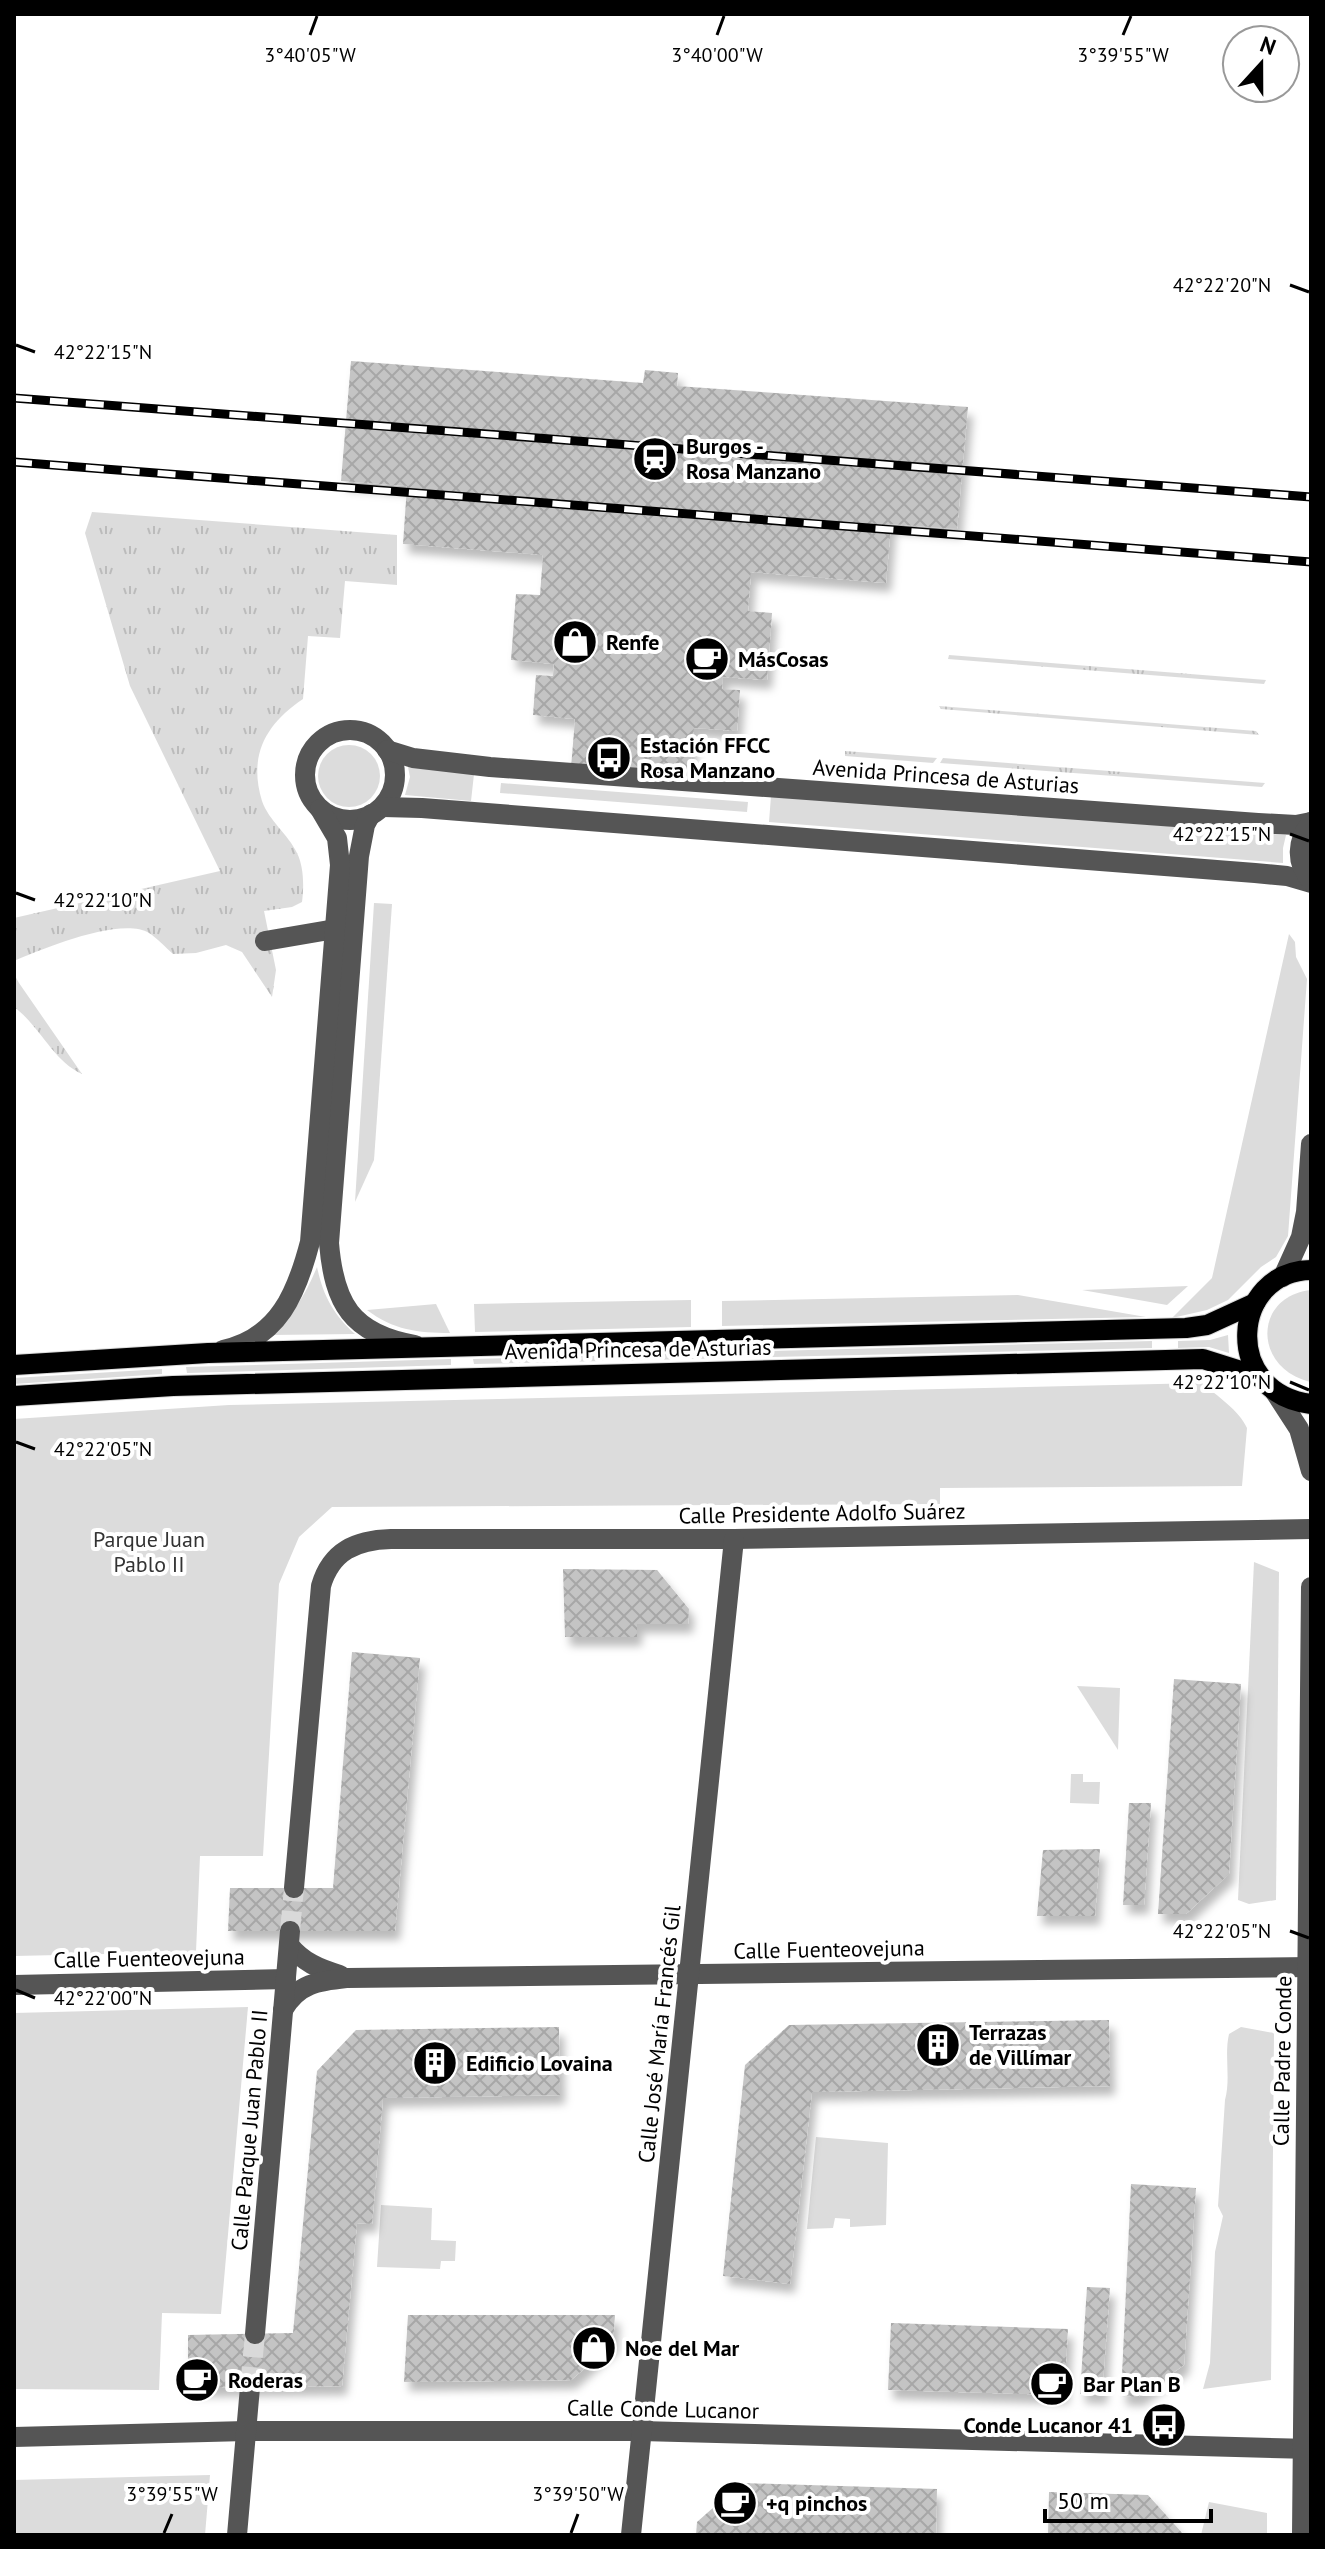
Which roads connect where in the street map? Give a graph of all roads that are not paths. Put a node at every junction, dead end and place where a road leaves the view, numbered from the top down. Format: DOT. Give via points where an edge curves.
graph roads {
  1 [pos="387,750"];
  2 [pos="320,809"];
  3 [pos="377,811"];
  4 [pos="1311,822"];
  5 [pos="1311,882"];
  6 [pos="335,929"];
  7 [pos="265,941"];
  8 [pos="1311,1144"];
  9 [pos="1311,1270"];
  10 [pos="1283,1277"];
  11 [pos="1255,1303"];
  12 [pos="431,1347"];
  13 [pos="208,1353"];
  14 [pos="14,1365"];
  15 [pos="1267,1384"];
  16 [pos="14,1396"];
  17 [pos="1311,1404"];
  18 [pos="1311,1471"];
  19 [pos="1311,1529"];
  20 [pos="734,1539"];
  21 [pos="1311,1587"];
  22 [pos="294,1888"];
  23 [pos="290,1938"];
  24 [pos="1309,1967"];
  25 [pos="689,1974"];
  26 [pos="347,1978"];
  27 [pos="286,1979"];
  28 [pos="14,1985"];
  29 [pos="283,2010"];
  30 [pos="255,2334"];
  31 [pos="250,2387"];
  32 [pos="246,2431"];
  33 [pos="641,2431"];
  34 [pos="14,2437"];
  35 [pos="1307,2449"];
  36 [pos="237,2535"];
  37 [pos="631,2535"];
  38 [pos="1302,2535"];
  1 -- 2 [label="street" via="369,734 350,730 317,744 305,777"];
  1 -- 3 [label="street" via="395,779"];
  1 -- 4 [label="street, Avenida Princesa de Asturias" via="490,767 1258,823"];
  2 -- 3 [label="street" via="352,820"];
  2 -- 6 [label="street" via="340,850"];
  3 -- 5 [label="street" via="422,808 1255,873"];
  3 -- 12 [label="street, Avenida Princesa de Asturias" via="365,825 359,856 329,1243 332,1278 358,1322 379,1335"];
  4 -- 5 [label="street" via="1299,846"];
  6 -- 7 [label="street"];
  6 -- 13 [label="street" via="310,1242 301,1280 290,1301 259,1334 239,1346"];
  8 -- 10 [label="street" via="1301,1237"];
  9 -- 10 [label="main road"];
  10 -- 11 [label="main road, Avenida Princesa de Asturias"];
  11 -- 12 [label="main road, Avenida Princesa de Asturias" via="1207,1325 1186,1328"];
  11 -- 15 [label="main road" via="1247,1341 1251,1360"];
  12 -- 13 [label="main road, Avenida Princesa de Asturias"];
  13 -- 14 [label="main road, Avenida Princesa de Asturias"];
  15 -- 16 [label="main road, Avenida Princesa de Asturias" via="1203,1359 189,1386"];
  15 -- 17 [label="main road, Avenida Princesa de Asturias" via="1296,1402"];
  15 -- 18 [label="street" via="1299,1429"];
  19 -- 20 [label="street, Calle Presidente Adolfo Suárez"];
  20 -- 22 [label="street, Calle Presidente Adolfo Suárez" via="370,1539 337,1555 321,1586"];
  20 -- 25 [label="street, Calle José María Francés Gil"];
  21 -- 24 [label="street, Calle Padre Conde"];
  23 -- 26 [label="street, Calle Fuenteovejuna" via="296,1954"];
  23 -- 27 [label="street, Calle Parque Juan Pablo II"];
  24 -- 25 [label="street, Calle Fuenteovejuna"];
  24 -- 35 [label="street, Calle Padre Conde"];
  25 -- 26 [label="street, Calle Fuenteovejuna"];
  25 -- 33 [label="street, Calle José María Francés Gil"];
  26 -- 29 [label="street, Calle Fuenteovejuna" via="308,1984"];
  27 -- 28 [label="street, Calle Fuenteovejuna"];
  27 -- 29 [label="street, Calle Parque Juan Pablo II"];
  29 -- 30 [label="street, Calle Parque Juan Pablo II"];
  31 -- 32 [label="street"];
  32 -- 33 [label="street, Calle Conde Lucanor"];
  32 -- 34 [label="street, Calle Conde Lucanor"];
  32 -- 36 [label="street"];
  33 -- 35 [label="street, Calle Conde Lucanor"];
  33 -- 37 [label="street, Calle José María Francés Gil"];
  35 -- 38 [label="street, Calle Padre Conde"];
}
